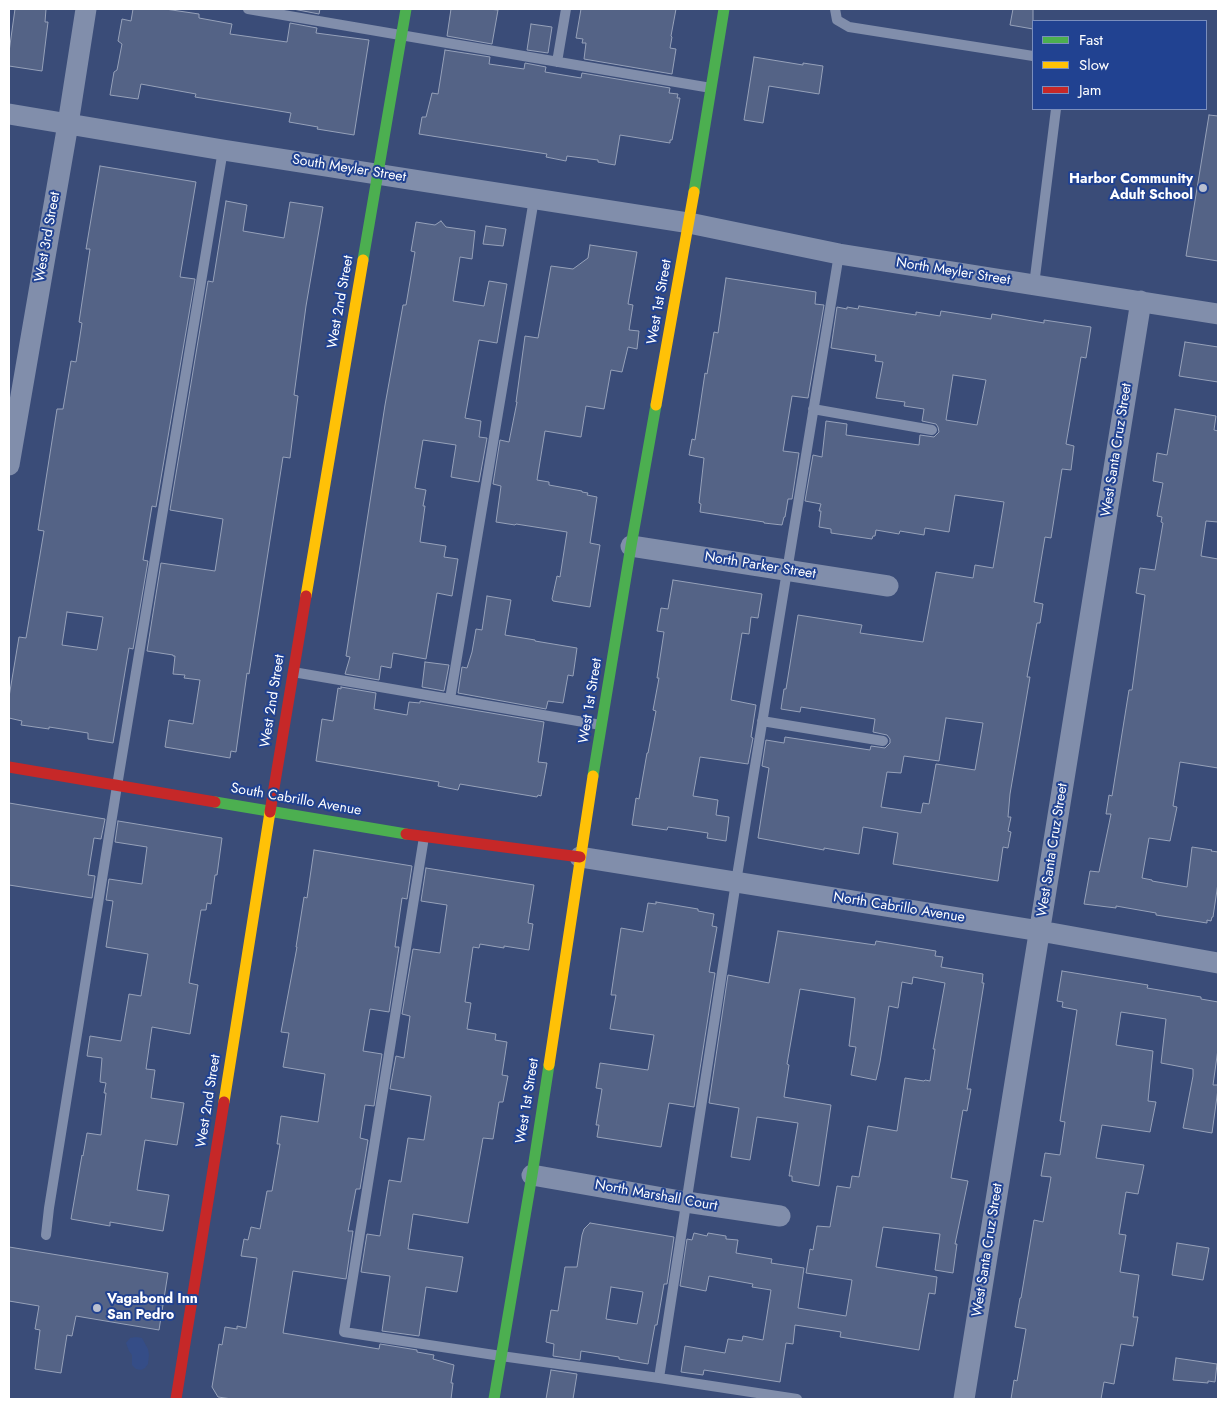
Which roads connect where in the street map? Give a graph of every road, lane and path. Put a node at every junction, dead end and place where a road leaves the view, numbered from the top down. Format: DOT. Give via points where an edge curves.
graph roads {
  1 [pos="86,9"];
  2 [pos="248,9"];
  3 [pos="406,9"];
  4 [pos="566,9"];
  5 [pos="724,9"];
  6 [pos="835,9"];
  7 [pos="402,34"];
  8 [pos="1032,56"];
  9 [pos="557,62"];
  10 [pos="712,88"];
  11 [pos="1056,110"];
  12 [pos="9,114"];
  13 [pos="68,124"];
  14 [pos="222,150"];
  15 [pos="378,174"];
  16 [pos="534,199"];
  17 [pos="689,223"];
  18 [pos="839,254"];
  19 [pos="1034,285"];
  20 [pos="1141,301"];
  21 [pos="1218,314"];
  22 [pos="813,409"];
  23 [pos="932,430"];
  24 [pos="9,465"];
  25 [pos="631,546"];
  26 [pos="787,570"];
  27 [pos="888,586"];
  28 [pos="293,672"];
  29 [pos="450,699"];
  30 [pos="762,722"];
  31 [pos="602,725"];
  32 [pos="883,741"];
  33 [pos="9,768"];
  34 [pos="116,786"];
  35 [pos="271,811"];
  36 [pos="424,838"];
  37 [pos="580,858"];
  38 [pos="736,882"];
  39 [pos="1040,931"];
  40 [pos="1218,963"];
  41 [pos="532,1175"];
  42 [pos="686,1202"];
  43 [pos="780,1216"];
  44 [pos="46,1235"];
  45 [pos="501,1356"];
  46 [pos="659,1378"];
  47 [pos="176,1399"];
  48 [pos="494,1399"];
  49 [pos="797,1399"];
  50 [pos="964,1399"];
  1 -- 13 [label="street, West 3rd Street"];
  2 -- 7 [label="lane"];
  3 -- 7 [label="street, West 2nd Street"];
  4 -- 9 [label="lane"];
  5 -- 10 [label="street, West 1st Street"];
  6 -- 8 [label="lane" via="837,20 849,27"];
  7 -- 9 [label="lane"];
  7 -- 15 [label="street, West 2nd Street"];
  9 -- 10 [label="lane"];
  10 -- 17 [label="street, West 1st Street"];
  11 -- 19 [label="lane"];
  12 -- 13 [label="street, South Meyler Street"];
  13 -- 14 [label="street, South Meyler Street"];
  13 -- 24 [label="street, West 3rd Street"];
  14 -- 15 [label="street, South Meyler Street"];
  14 -- 34 [label="lane"];
  15 -- 16 [label="street, South Meyler Street"];
  15 -- 28 [label="street, West 2nd Street"];
  16 -- 17 [label="street, South Meyler Street"];
  16 -- 29 [label="lane"];
  17 -- 18 [label="street, North Meyler Street"];
  17 -- 25 [label="street, West 1st Street"];
  18 -- 19 [label="street, North Meyler Street"];
  18 -- 22 [label="lane"];
  19 -- 20 [label="street, North Meyler Street"];
  20 -- 21 [label="street, North Meyler Street"];
  20 -- 39 [label="street, West Santa Cruz Street"];
  22 -- 23 [label="lane"];
  22 -- 26 [label="lane"];
  25 -- 26 [label="street, North Parker Street"];
  25 -- 31 [label="street, West 1st Street"];
  26 -- 27 [label="street, North Parker Street"];
  26 -- 30 [label="lane"];
  28 -- 29 [label="lane"];
  28 -- 35 [label="street, West 2nd Street"];
  29 -- 31 [label="lane"];
  30 -- 32 [label="lane"];
  30 -- 38 [label="lane"];
  31 -- 37 [label="street, West 1st Street"];
  33 -- 34 [label="street, South Cabrillo Avenue"];
  34 -- 35 [label="street, South Cabrillo Avenue"];
  34 -- 44 [label="lane"];
  35 -- 36 [label="street, South Cabrillo Avenue"];
  35 -- 47 [label="street, West 2nd Street"];
  36 -- 37 [label="street, South Cabrillo Avenue"];
  36 -- 45 [label="lane" via="344,1332"];
  37 -- 38 [label="street, North Cabrillo Avenue"];
  37 -- 41 [label="street, West 1st Street"];
  38 -- 39 [label="street, North Cabrillo Avenue"];
  38 -- 42 [label="lane"];
  39 -- 40 [label="street, North Cabrillo Avenue"];
  39 -- 50 [label="street, West Santa Cruz Street"];
  41 -- 42 [label="street, North Marshall Court"];
  41 -- 45 [label="street, West 1st Street"];
  42 -- 43 [label="street, North Marshall Court"];
  42 -- 46 [label="lane"];
  45 -- 46 [label="lane"];
  45 -- 48 [label="street, West 1st Street"];
  46 -- 49 [label="lane"];
}
